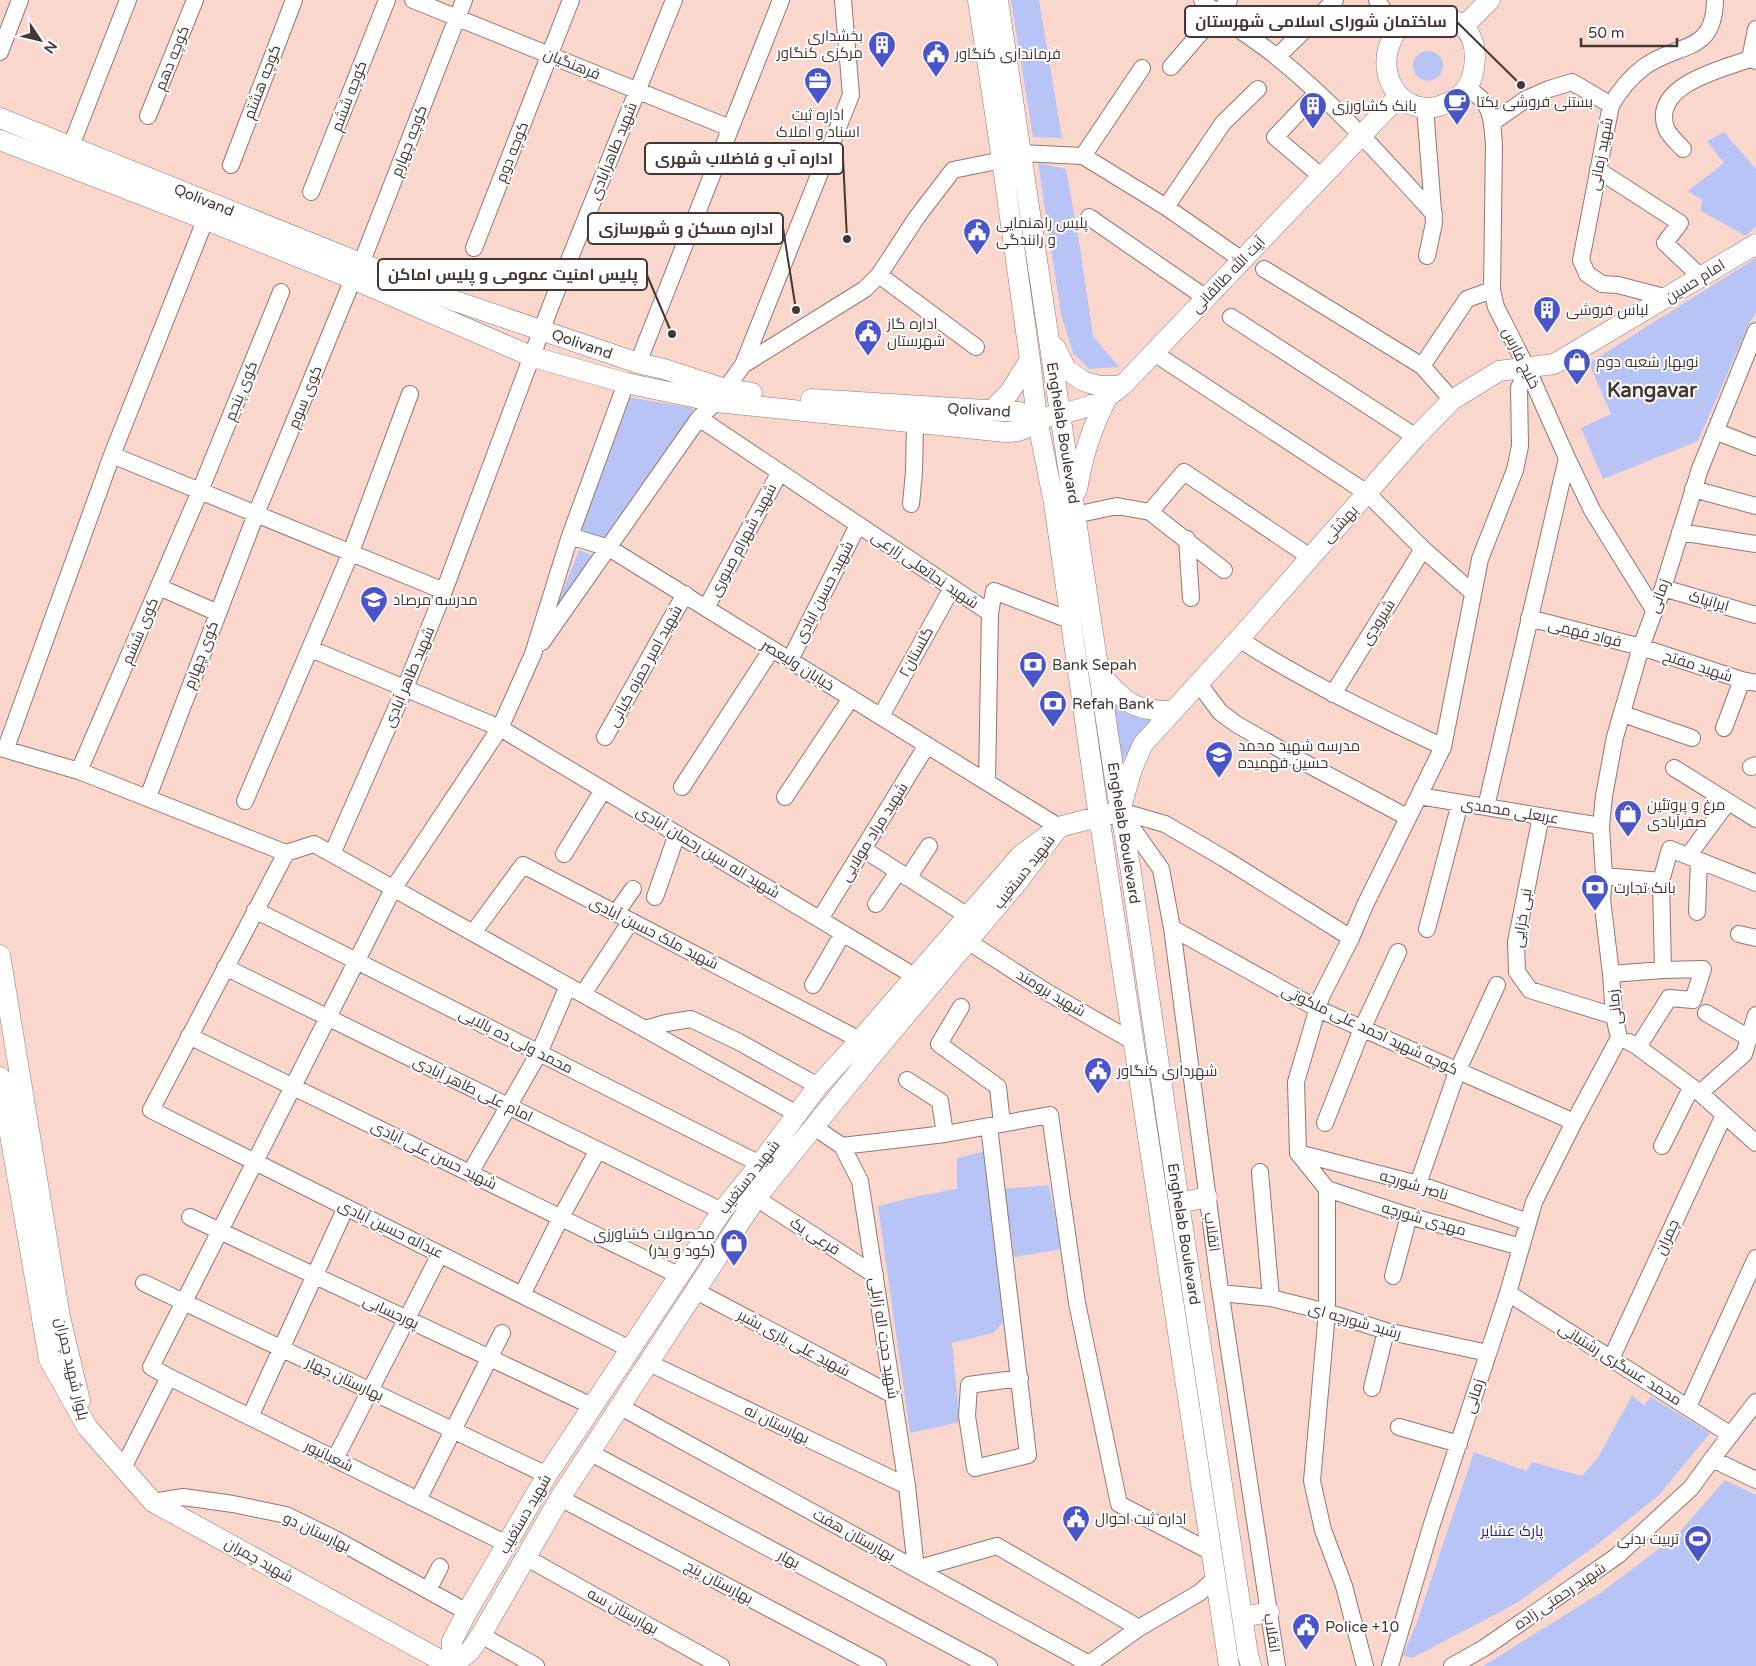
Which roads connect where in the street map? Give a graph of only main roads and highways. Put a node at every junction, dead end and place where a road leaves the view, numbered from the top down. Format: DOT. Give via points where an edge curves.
graph roads {
  1 [pos="978,0"];
  2 [pos="998,0"];
  3 [pos="1490,0"];
  4 [pos="1464,26"];
  5 [pos="1399,96"];
  6 [pos="0,118"];
  7 [pos="0,140"];
  8 [pos="1012,157"];
  9 [pos="208,212"];
  10 [pos="1756,244"];
  11 [pos="357,272"];
  12 [pos="1047,330"];
  13 [pos="1030,360"];
  14 [pos="638,363"];
  15 [pos="1527,368"];
  16 [pos="626,383"];
  17 [pos="1122,386"];
  18 [pos="720,396"];
  19 [pos="1107,398"];
  20 [pos="990,411"];
  21 [pos="1059,414"];
  22 [pos="1037,419"];
  23 [pos="1075,511"];
  24 [pos="1100,674"];
  25 [pos="1173,711"];
  26 [pos="1120,811"];
  27 [pos="1099,815"];
  28 [pos="1059,827"];
  29 [pos="0,955"];
  30 [pos="0,1077"];
  31 [pos="797,1114"];
  32 [pos="814,1127"];
  33 [pos="769,1168"];
  34 [pos="749,1192"];
  35 [pos="1207,1197"];
  36 [pos="1179,1203"];
  37 [pos="87,1427"];
  38 [pos="1269,1612"];
  39 [pos="1242,1617"];
  40 [pos="452,1666"];
  41 [pos="1229,1666"];
  42 [pos="1252,1666"];
  1 -- 8 [label="main road, Enghelab Boulevard"];
  2 -- 8 [label="main road, Enghelab Boulevard"];
  3 -- 4 [label="main road"];
  4 -- 5 [label="main road" via="1446,18 1421,16 1396,30 1386,56 1391,84"];
  4 -- 5 [label="main road" via="1475,44 1475,66 1468,89 1439,107 1411,105"];
  5 -- 17 [label="main road, آیت الله طالقانی"];
  6 -- 9 [label="main road, Qolivand" via="72,146"];
  7 -- 9 [label="main road, Qolivand" via="64,166"];
  8 -- 12 [label="main road, Enghelab Boulevard"];
  8 -- 13 [label="main road, Enghelab Boulevard"];
  9 -- 11 [label="main road, Qolivand"];
  10 -- 15 [label="main road, امام حسین" via="1554,364"];
  11 -- 14 [label="main road, Qolivand" via="455,301"];
  11 -- 16 [label="main road, Qolivand" via="533,357"];
  12 -- 17 [label="main road" via="1066,369 1099,386"];
  12 -- 21 [label="main road, Enghelab Boulevard"];
  13 -- 20 [label="main road" via="1009,393"];
  13 -- 22 [label="main road, Enghelab Boulevard"];
  14 -- 16 [label="main road"];
  14 -- 18 [label="main road, Qolivand" via="664,369"];
  15 -- 25 [label="main road, بهشتی" via="1499,371 1452,400"];
  16 -- 18 [label="main road, Qolivand"];
  17 -- 19 [label="main road, آیت الله طالقانی"];
  18 -- 20 [label="main road, Qolivand"];
  18 -- 22 [label="main road, Qolivand" via="915,423 1019,432"];
  19 -- 21 [label="main road, آیت الله طالقانی" via="1078,411"];
  19 -- 23 [label="main road" via="1094,422 1081,467"];
  20 -- 22 [label="main road, Qolivand" via="1019,412"];
  21 -- 22 [label="main road, آیت الله طالقانی"];
  21 -- 23 [label="main road, Enghelab Boulevard"];
  22 -- 27 [label="main road, Enghelab Boulevard" via="1054,503"];
  23 -- 24 [label="main road, Enghelab Boulevard"];
  24 -- 25 [label="main road" via="1128,702 1142,709"];
  24 -- 26 [label="main road, Enghelab Boulevard"];
  25 -- 26 [label="main road, بهشتی" via="1143,744"];
  26 -- 27 [label="main road"];
  26 -- 36 [label="main road, Enghelab Boulevard"];
  27 -- 28 [label="main road"];
  27 -- 41 [label="main road, Enghelab Boulevard"];
  28 -- 31 [label="main road, شهید دستغیب" via="1021,855"];
  28 -- 32 [label="main road, شهید دستغیب" via="969,942"];
  29 -- 37 [label="main road, بلوار شهید چمران" via="60,1317"];
  30 -- 37 [label="main road, بلوار شهید چمران" via="49,1359"];
  31 -- 32 [label="main road"];
  31 -- 33 [label="main road, شهید دستغیب"];
  32 -- 33 [label="main road, شهید دستغیب"];
  33 -- 34 [label="main road, شهید دستغیب"];
  34 -- 40 [label="main road, شهید دستغیب" via="694,1290 560,1498 481,1635 470,1651"];
  34 -- 40 [label="main road, شهید دستغیب" via="722,1211 547,1475 452,1641"];
  35 -- 36 [label="main road"];
  36 -- 39 [label="main road, Enghelab Boulevard"];
  37 -- 40 [label="main road, شهید چمران" via="153,1502"];
  38 -- 39 [label="main road"];
  39 -- 42 [label="main road, Enghelab Boulevard"];
}
